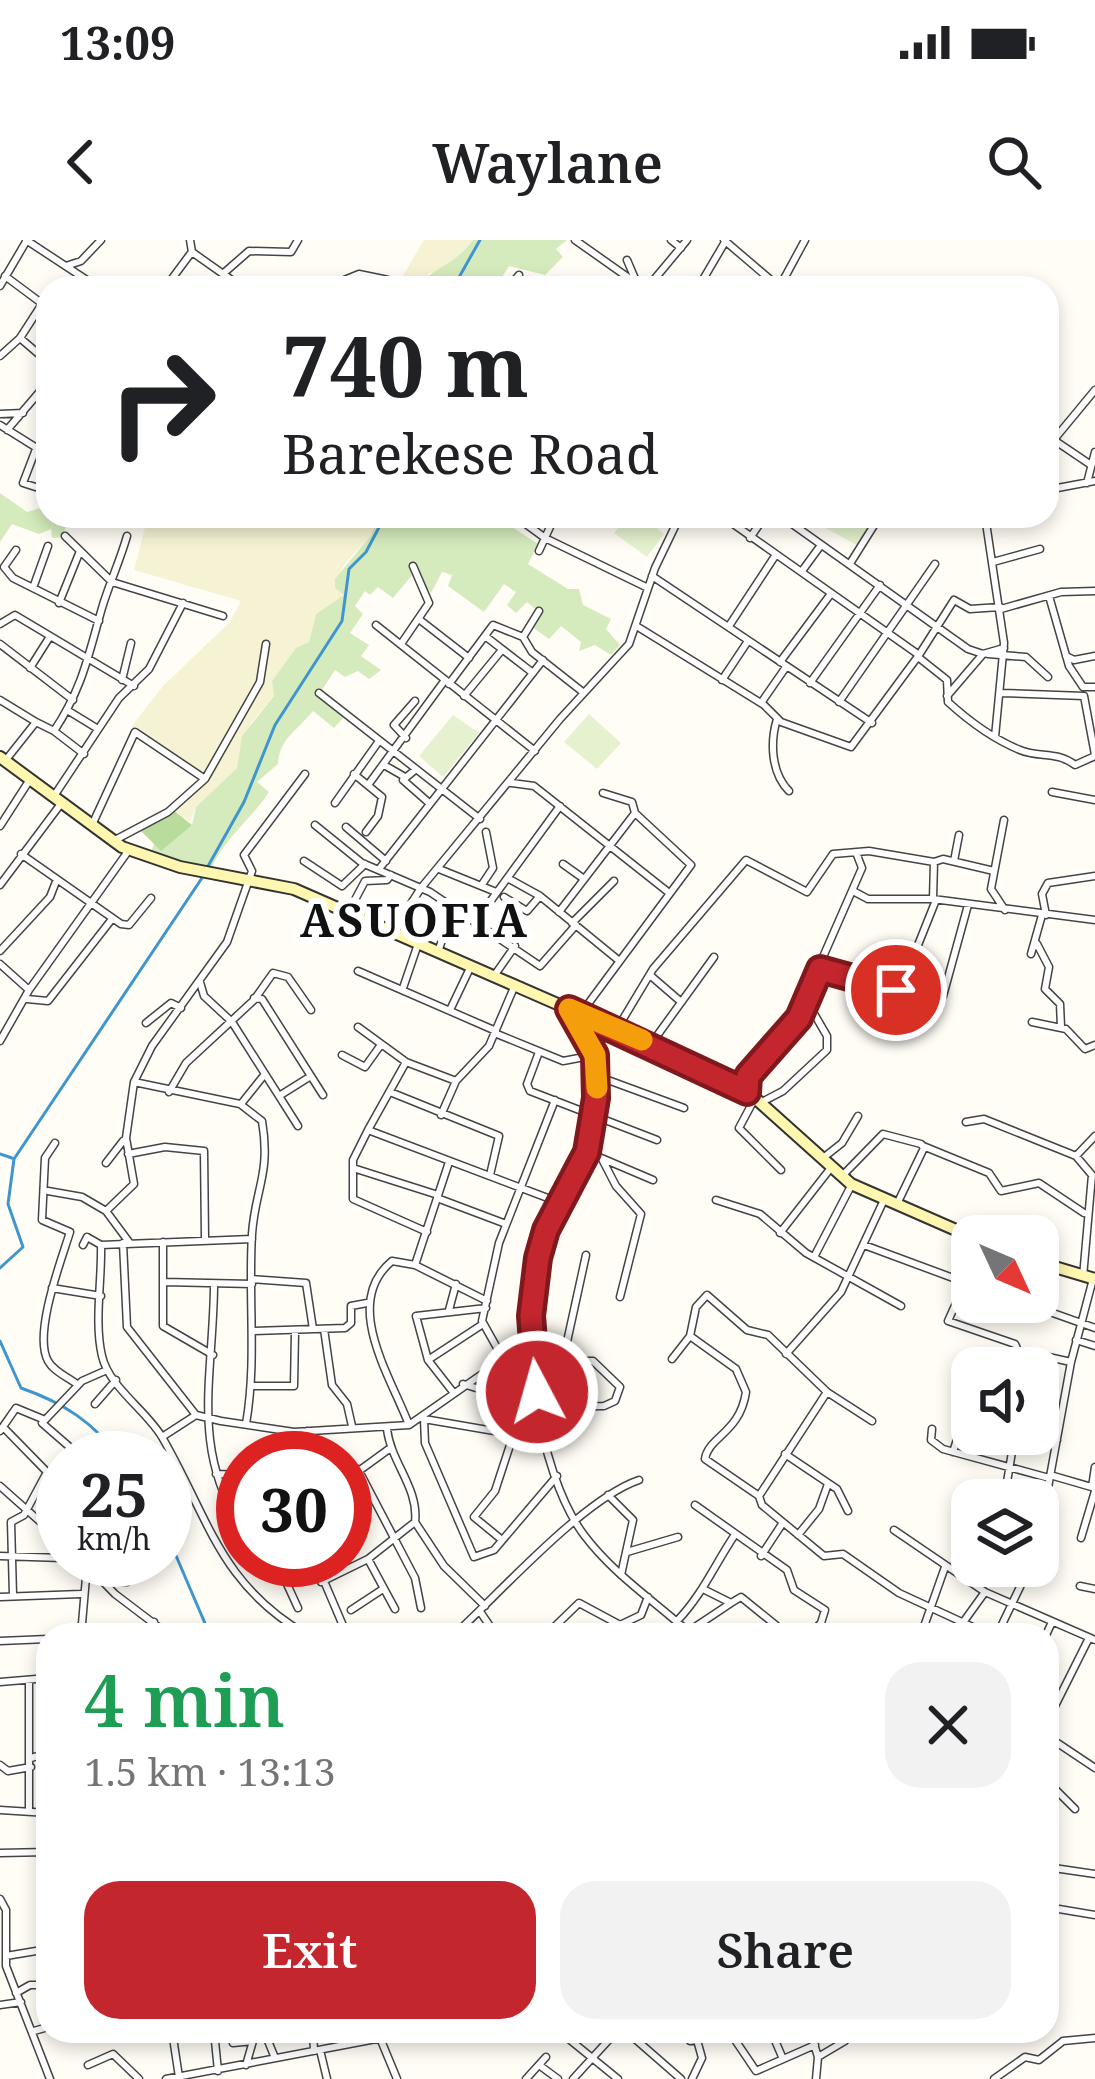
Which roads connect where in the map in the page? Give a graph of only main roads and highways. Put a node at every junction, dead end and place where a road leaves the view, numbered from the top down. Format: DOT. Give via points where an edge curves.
graph roads {
  1 [pos="3,759"];
  2 [pos="951,1229"];
  3 [pos="1059,1268"];
  4 [pos="1090,1278"];
  1 -- 2 [label="main road" via="111,842 349,911 752,1093 836,1173"];
  3 -- 4 [label="main road"];
}
